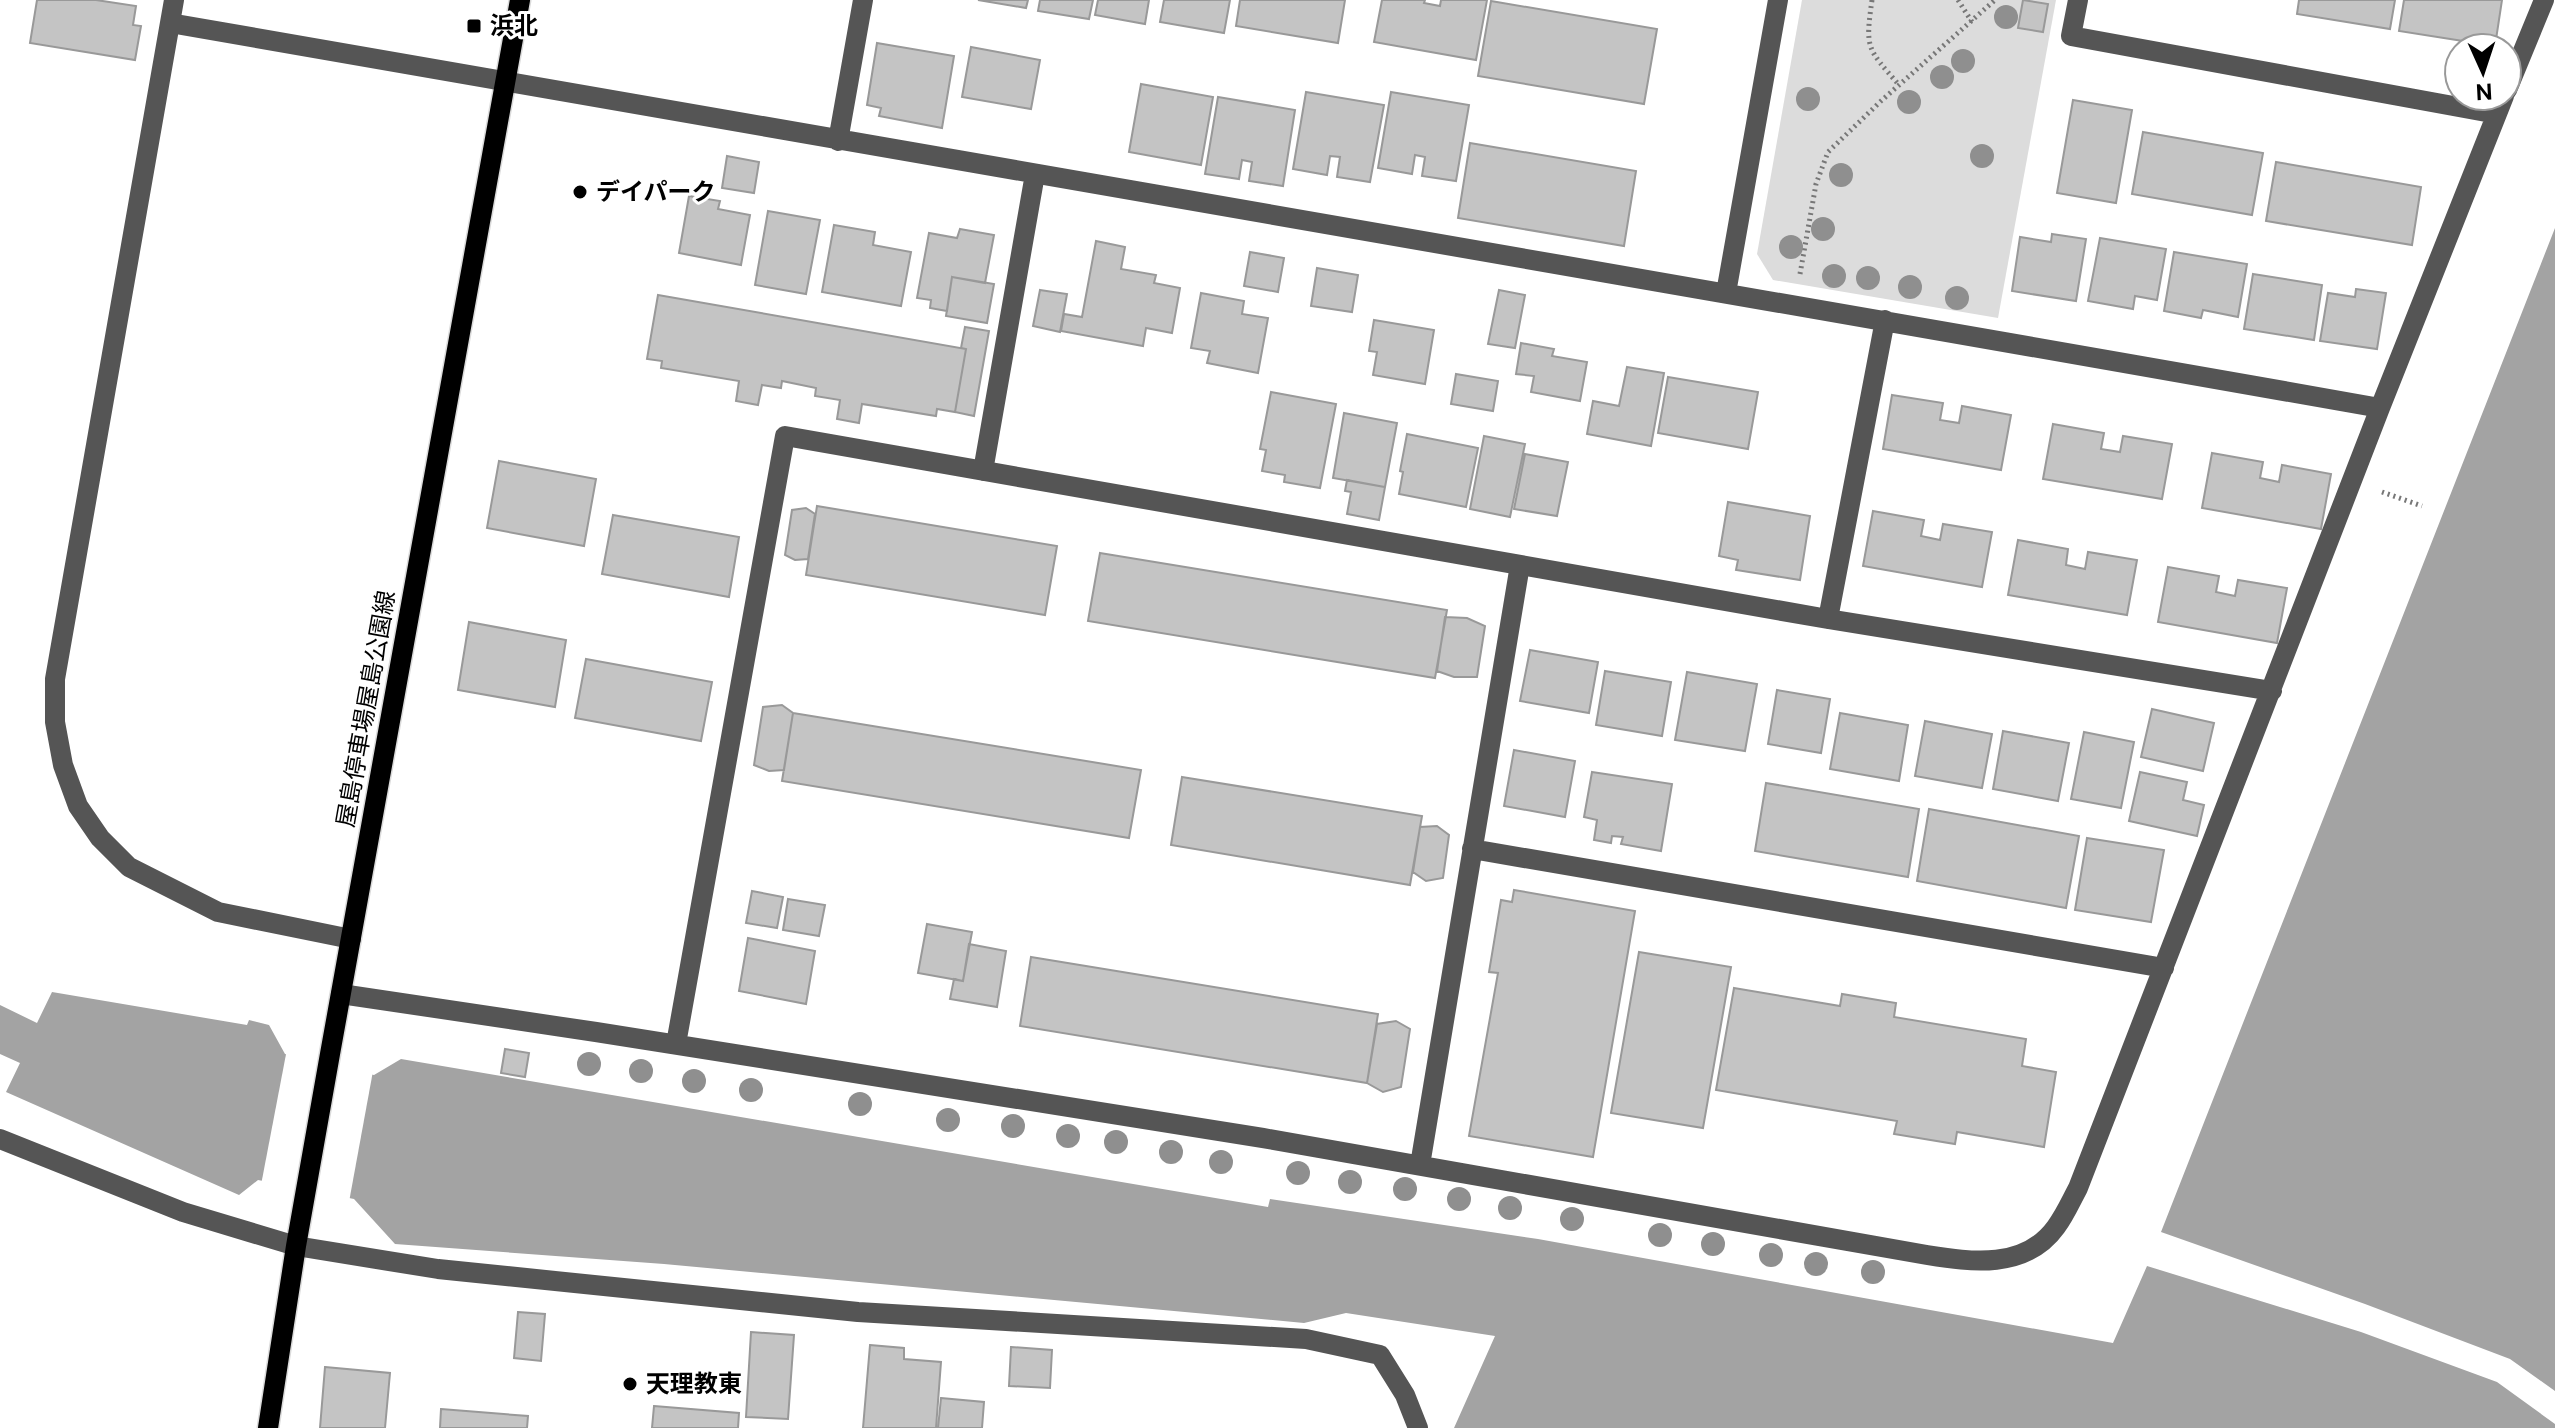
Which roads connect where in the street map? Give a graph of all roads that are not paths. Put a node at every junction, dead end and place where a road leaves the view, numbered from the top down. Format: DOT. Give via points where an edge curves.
graph roads {
  1 [pos="174,0"];
  2 [pos="520,0"];
  3 [pos="863,0"];
  4 [pos="1778,0"];
  5 [pos="2078,0"];
  6 [pos="2544,0"];
  7 [pos="170,23"];
  8 [pos="2523,51"];
  9 [pos="503,84"];
  10 [pos="2443,96"];
  11 [pos="2498,112"];
  12 [pos="838,141"];
  13 [pos="1035,174"];
  14 [pos="1726,293"];
  15 [pos="1885,320"];
  16 [pos="2380,408"];
  17 [pos="983,471"];
  18 [pos="1520,565"];
  19 [pos="1828,619"];
  20 [pos="2272,691"];
  21 [pos="1472,849"];
  22 [pos="351,939"];
  23 [pos="2164,968"];
  24 [pos="341,994"];
  25 [pos="676,1044"];
  26 [pos="0,1139"];
  27 [pos="1420,1165"];
  28 [pos="296,1246"];
  29 [pos="268,1428"];
  30 [pos="1418,1428"];
  1 -- 7 [label="street"];
  2 -- 9 [label="main road, 屋島停車場屋島公園線"];
  3 -- 12 [label="street"];
  4 -- 14 [label="street"];
  5 -- 10 [label="street" via="2071,36"];
  6 -- 8 [label="street"];
  7 -- 9 [label="street"];
  7 -- 22 [label="street" via="55,679 63,765 78,806 129,867 218,912"];
  9 -- 12 [label="street"];
  9 -- 22 [label="main road, 屋島停車場屋島公園線"];
  11 -- 16 [label="street"];
  12 -- 13 [label="street"];
  13 -- 14 [label="street"];
  13 -- 17 [label="street"];
  14 -- 15 [label="street"];
  15 -- 16 [label="street"];
  15 -- 19 [label="street"];
  16 -- 20 [label="street"];
  17 -- 18 [label="street"];
  17 -- 25 [label="street" via="785,436"];
  18 -- 19 [label="street"];
  18 -- 21 [label="street"];
  19 -- 20 [label="street"];
  20 -- 23 [label="street"];
  21 -- 23 [label="street"];
  21 -- 27 [label="street"];
  22 -- 24 [label="main road, 屋島停車場屋島公園線"];
  23 -- 27 [label="street" via="2055,1229 2034,1247 2004,1260 1927,1255"];
  24 -- 25 [label="street"];
  24 -- 28 [label="main road, 屋島停車場屋島公園線"];
  25 -- 27 [label="street"];
  26 -- 28 [label="street" via="183,1212"];
  28 -- 29 [label="main road, 屋島停車場屋島公園線"];
  28 -- 30 [label="street" via="438,1269 842,1311 1306,1339 1380,1355"];
}
